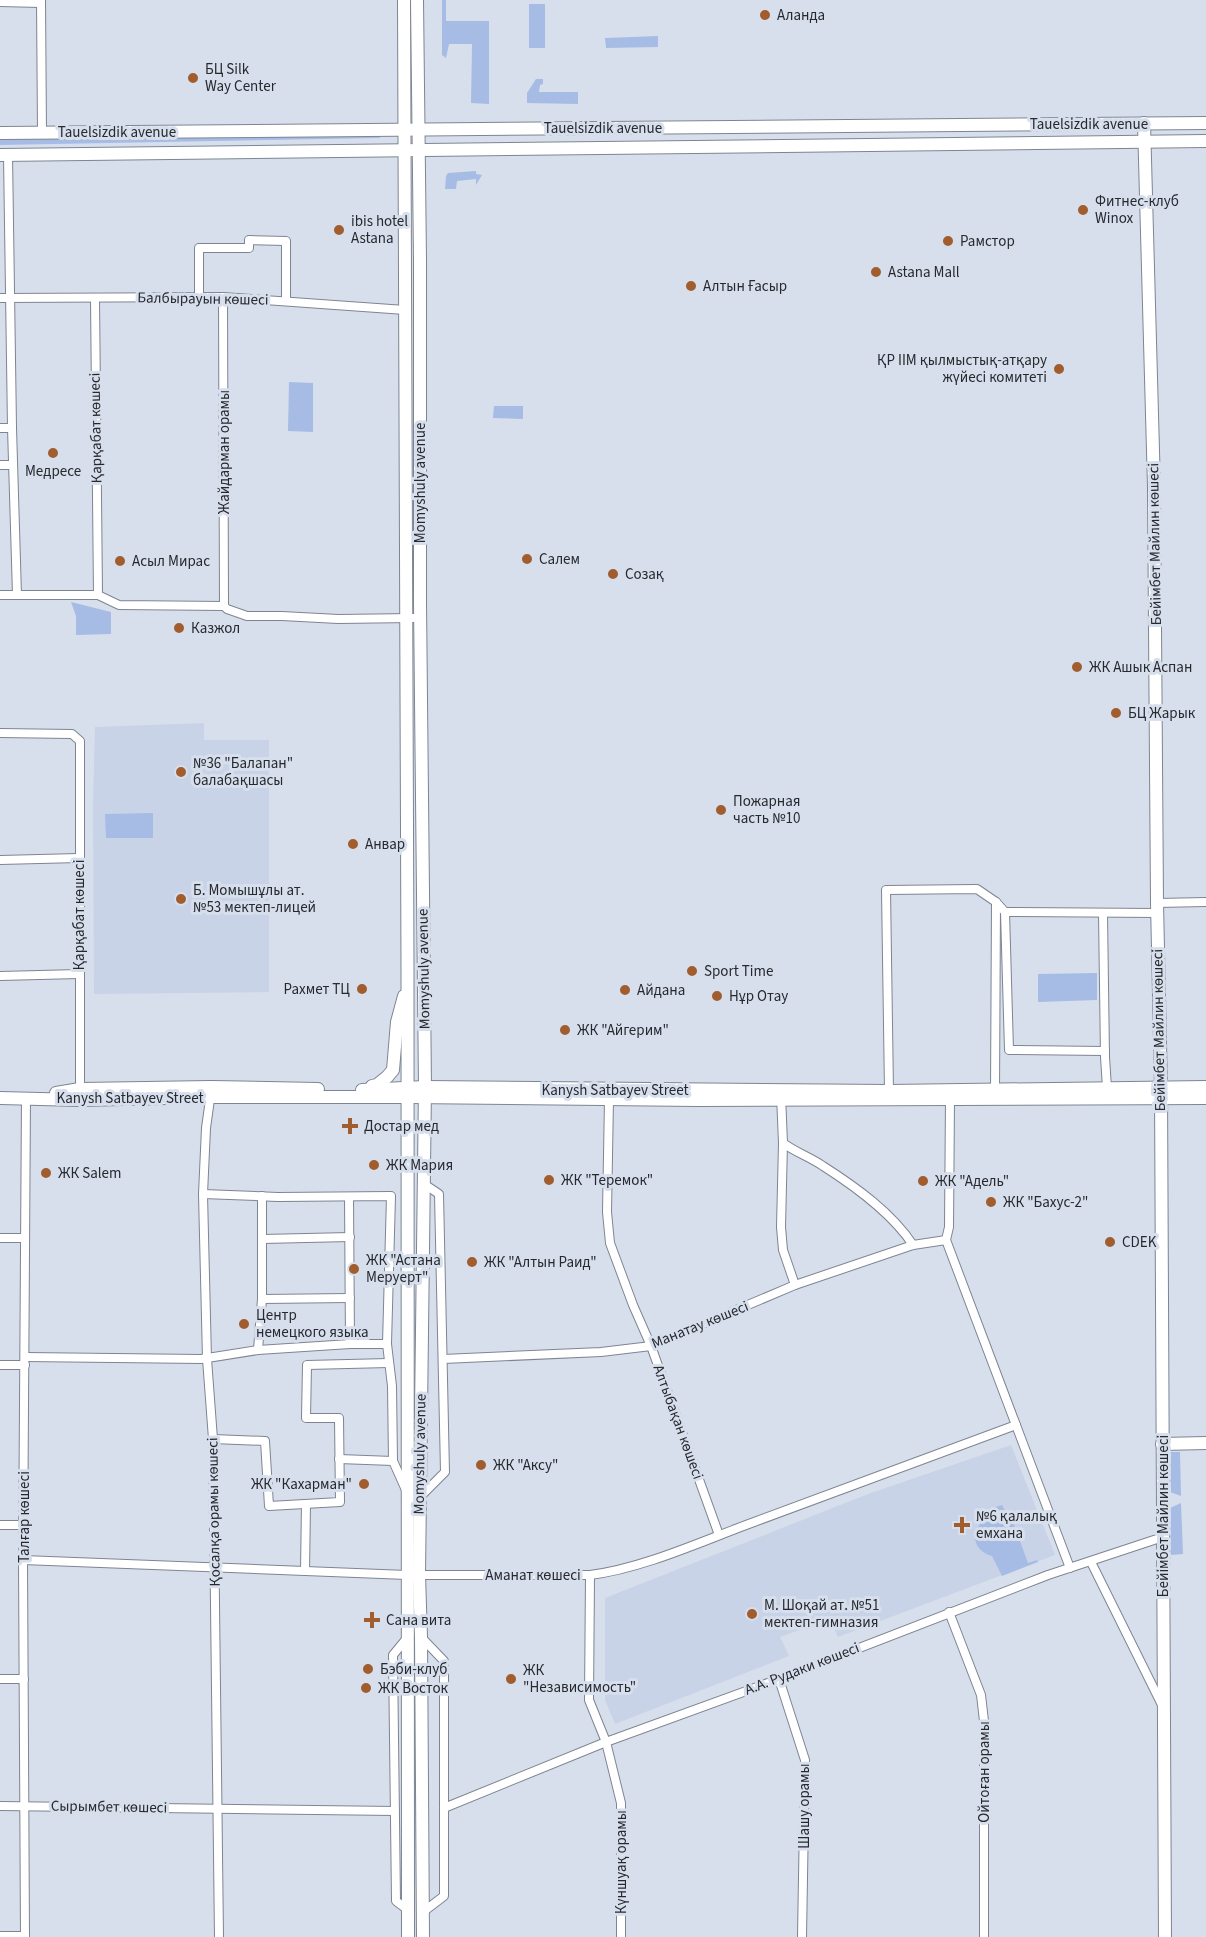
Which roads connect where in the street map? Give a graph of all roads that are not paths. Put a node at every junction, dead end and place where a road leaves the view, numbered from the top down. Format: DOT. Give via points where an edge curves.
graph roads {
  1 [pos="404,0"];
  2 [pos="417,0"];
  3 [pos="41,1"];
  4 [pos="0,2"];
  5 [pos="1144,123"];
  6 [pos="1206,123"];
  7 [pos="891,125"];
  8 [pos="405,129"];
  9 [pos="419,129"];
  10 [pos="42,132"];
  11 [pos="0,133"];
  12 [pos="1144,141"];
  13 [pos="1206,141"];
  14 [pos="891,144"];
  15 [pos="405,150"];
  16 [pos="419,150"];
  17 [pos="4,155"];
  18 [pos="223,297"];
  19 [pos="0,298"];
  20 [pos="10,298"];
  21 [pos="95,298"];
  22 [pos="199,298"];
  23 [pos="285,301"];
  24 [pos="405,310"];
  25 [pos="0,428"];
  26 [pos="12,428"];
  27 [pos="0,465"];
  28 [pos="13,465"];
  29 [pos="17,594"];
  30 [pos="0,595"];
  31 [pos="98,595"];
  32 [pos="224,606"];
  33 [pos="420,618"];
  34 [pos="407,619"];
  35 [pos="0,732"];
  36 [pos="79,858"];
  37 [pos="0,860"];
  38 [pos="996,902"];
  39 [pos="1206,902"];
  40 [pos="1157,908"];
  41 [pos="1005,912"];
  42 [pos="1104,913"];
  43 [pos="79,974"];
  44 [pos="0,976"];
  45 [pos="408,980"];
  46 [pos="1105,1051"];
  47 [pos="1206,1087"];
  48 [pos="1107,1088"];
  49 [pos="358,1090"];
  50 [pos="889,1091"];
  51 [pos="211,1092"];
  52 [pos="409,1092"];
  53 [pos="425,1092"];
  54 [pos="1161,1093"];
  55 [pos="80,1094"];
  56 [pos="781,1094"];
  57 [pos="995,1094"];
  58 [pos="0,1098"];
  59 [pos="26,1098"];
  60 [pos="1206,1098"];
  61 [pos="609,1099"];
  62 [pos="950,1099"];
  63 [pos="783,1143"];
  64 [pos="424,1184"];
  65 [pos="203,1194"];
  66 [pos="262,1196"];
  67 [pos="350,1197"];
  68 [pos="0,1238"];
  69 [pos="25,1238"];
  70 [pos="350,1238"];
  71 [pos="262,1239"];
  72 [pos="946,1240"];
  73 [pos="913,1245"];
  74 [pos="389,1260"];
  75 [pos="408,1260"];
  76 [pos="795,1285"];
  77 [pos="350,1298"];
  78 [pos="262,1299"];
  79 [pos="350,1344"];
  80 [pos="387,1344"];
  81 [pos="651,1346"];
  82 [pos="258,1350"];
  83 [pos="207,1359"];
  84 [pos="443,1359"];
  85 [pos="25,1361"];
  86 [pos="389,1363"];
  87 [pos="0,1365"];
  88 [pos="1017,1425"];
  89 [pos="213,1439"];
  90 [pos="1206,1443"];
  91 [pos="1162,1444"];
  92 [pos="339,1459"];
  93 [pos="393,1461"];
  94 [pos="407,1494"];
  95 [pos="420,1497"];
  96 [pos="306,1504"];
  97 [pos="0,1525"];
  98 [pos="24,1525"];
  99 [pos="719,1535"];
  100 [pos="1163,1537"];
  101 [pos="23,1560"];
  102 [pos="1091,1562"];
  103 [pos="215,1567"];
  104 [pos="1070,1568"];
  105 [pos="305,1571"];
  106 [pos="413,1575"];
  107 [pos="590,1575"];
  108 [pos="949,1612"];
  109 [pos="421,1637"];
  110 [pos="407,1638"];
  111 [pos="0,1679"];
  112 [pos="24,1679"];
  113 [pos="779,1679"];
  114 [pos="1164,1709"];
  115 [pos="606,1742"];
  116 [pos="0,1806"];
  117 [pos="24,1806"];
  118 [pos="444,1808"];
  119 [pos="218,1809"];
  120 [pos="395,1811"];
  121 [pos="408,1911"];
  122 [pos="423,1912"];
  123 [pos="0,1936"];
  124 [pos="25,1937"];
  125 [pos="219,1937"];
  126 [pos="408,1937"];
  127 [pos="423,1937"];
  128 [pos="621,1937"];
  129 [pos="802,1937"];
  130 [pos="984,1937"];
  131 [pos="1165,1937"];
  1 -- 8 [label="main road, Momyshuly avenue"];
  2 -- 9 [label="main road, Momyshuly avenue"];
  3 -- 4 [label="street"];
  3 -- 10 [label="street"];
  5 -- 6 [label="main road, Tauelsizdik avenue"];
  5 -- 7 [label="main road, Tauelsizdik avenue"];
  5 -- 12 [label="main road, Бейімбет Майлин көшесі"];
  7 -- 9 [label="main road, Tauelsizdik avenue"];
  7 -- 14 [label="main road"];
  8 -- 9 [label="main road, Tauelsizdik avenue"];
  8 -- 10 [label="main road, Tauelsizdik avenue"];
  8 -- 15 [label="main road, Momyshuly avenue"];
  9 -- 16 [label="main road, Momyshuly avenue"];
  10 -- 11 [label="main road, Tauelsizdik avenue"];
  12 -- 13 [label="main road, Tauelsizdik avenue"];
  12 -- 14 [label="main road, Tauelsizdik avenue"];
  12 -- 40 [label="main road, Бейімбет Майлин көшесі" via="1154,455"];
  14 -- 16 [label="main road, Tauelsizdik avenue"];
  15 -- 16 [label="main road, Tauelsizdik avenue"];
  15 -- 17 [label="main road, Tauelsizdik avenue"];
  15 -- 24 [label="main road, Momyshuly avenue"];
  16 -- 33 [label="main road, Momyshuly avenue"];
  17 -- 20 [label="street"];
  18 -- 22 [label="street, Балбырауын көшесі"];
  18 -- 23 [label="street, Балбырауын көшесі"];
  18 -- 32 [label="street, Жайдарман орамы"];
  19 -- 20 [label="street, Балбырауын көшесі"];
  20 -- 21 [label="street, Балбырауын көшесі"];
  20 -- 26 [label="street"];
  21 -- 22 [label="street, Балбырауын көшесі"];
  21 -- 31 [label="street, Қарқабат көшесі"];
  22 -- 23 [label="street" via="199,248 249,248 249,240 286,241"];
  23 -- 24 [label="street, Балбырауын көшесі"];
  24 -- 34 [label="main road, Momyshuly avenue"];
  25 -- 26 [label="street"];
  26 -- 28 [label="street"];
  27 -- 28 [label="street"];
  28 -- 29 [label="street"];
  29 -- 30 [label="street"];
  29 -- 31 [label="street"];
  31 -- 32 [label="street" via="119,605"];
  32 -- 34 [label="street" via="247,616"];
  33 -- 34 [label="street"];
  33 -- 53 [label="main road, Momyshuly avenue"];
  34 -- 45 [label="main road, Momyshuly avenue"];
  35 -- 36 [label="street, Қарқабат көшесі" via="72,734 80,741"];
  36 -- 37 [label="street"];
  36 -- 43 [label="street, Қарқабат көшесі"];
  38 -- 41 [label="street"];
  38 -- 50 [label="street" via="977,889 886,890"];
  38 -- 57 [label="street"];
  39 -- 40 [label="street"];
  40 -- 42 [label="street"];
  40 -- 54 [label="main road, Бейімбет Майлин көшесі"];
  41 -- 42 [label="street"];
  41 -- 46 [label="street" via="1009,1050"];
  42 -- 46 [label="street"];
  43 -- 44 [label="street"];
  43 -- 55 [label="street, Қарқабат көшесі"];
  45 -- 49 [label="main road" via="397,1022 393,1070 377,1085"];
  45 -- 52 [label="main road, Momyshuly avenue"];
  46 -- 48 [label="street"];
  47 -- 54 [label="main road, Kanysh Satbayev Street"];
  48 -- 54 [label="main road, Kanysh Satbayev Street"];
  48 -- 57 [label="main road, Kanysh Satbayev Street"];
  49 -- 51 [label="main road, Kanysh Satbayev Street"];
  49 -- 52 [label="main road, Kanysh Satbayev Street"];
  50 -- 56 [label="main road, Kanysh Satbayev Street"];
  50 -- 57 [label="main road, Kanysh Satbayev Street"];
  51 -- 52 [label="main road, Kanysh Satbayev Street"];
  51 -- 55 [label="main road, Kanysh Satbayev Street"];
  51 -- 65 [label="street, Қосалқа орамы көшесі"];
  52 -- 53 [label="main road, Kanysh Satbayev Street"];
  52 -- 75 [label="main road, Momyshuly avenue"];
  53 -- 56 [label="main road, Kanysh Satbayev Street"];
  53 -- 61 [label="main road, Kanysh Satbayev Street"];
  53 -- 64 [label="main road, Momyshuly avenue"];
  54 -- 57 [label="main road, Kanysh Satbayev Street"];
  54 -- 60 [label="main road, Kanysh Satbayev Street"];
  54 -- 91 [label="main road, Бейімбет Майлин көшесі"];
  55 -- 59 [label="main road, Kanysh Satbayev Street"];
  56 -- 61 [label="main road, Kanysh Satbayev Street"];
  56 -- 62 [label="main road, Kanysh Satbayev Street"];
  56 -- 63 [label="street"];
  57 -- 62 [label="main road, Kanysh Satbayev Street"];
  58 -- 59 [label="main road, Kanysh Satbayev Street"];
  59 -- 69 [label="street, Талғар көшесі"];
  61 -- 81 [label="street, Алтыбақан көшесі" via="610,1243"];
  62 -- 72 [label="street"];
  63 -- 73 [label="street" via="823,1165 889,1215"];
  63 -- 76 [label="street" via="781,1227 783,1250"];
  64 -- 84 [label="street" via="439,1194"];
  64 -- 95 [label="main road, Momyshuly avenue"];
  65 -- 66 [label="street"];
  65 -- 83 [label="street, Қосалқа орамы көшесі"];
  66 -- 67 [label="street"];
  66 -- 71 [label="street"];
  67 -- 70 [label="street"];
  67 -- 74 [label="street" via="391,1196"];
  68 -- 69 [label="street"];
  69 -- 85 [label="street, Талғар көшесі"];
  70 -- 71 [label="street"];
  70 -- 77 [label="street"];
  71 -- 78 [label="street"];
  72 -- 73 [label="street, Манатау көшесі"];
  72 -- 88 [label="street"];
  73 -- 76 [label="street, Манатау көшесі"];
  74 -- 75 [label="street"];
  74 -- 80 [label="street"];
  75 -- 94 [label="main road, Momyshuly avenue"];
  76 -- 81 [label="street, Манатау көшесі"];
  77 -- 78 [label="street"];
  77 -- 79 [label="street"];
  78 -- 82 [label="street"];
  79 -- 80 [label="street"];
  79 -- 82 [label="street"];
  80 -- 86 [label="street"];
  81 -- 84 [label="street, Манатау көшесі"];
  81 -- 99 [label="street, Алтыбақан көшесі"];
  82 -- 83 [label="street"];
  83 -- 85 [label="street"];
  83 -- 89 [label="street, Қосалқа орамы көшесі"];
  84 -- 95 [label="street" via="445,1472"];
  85 -- 87 [label="street"];
  85 -- 98 [label="street, Талғар көшесі"];
  86 -- 92 [label="street" via="307,1365 306,1418 339,1418"];
  86 -- 93 [label="street"];
  88 -- 99 [label="street, Аманат көшесі"];
  88 -- 104 [label="street"];
  89 -- 96 [label="street" via="265,1441 269,1506"];
  89 -- 103 [label="street, Қосалқа орамы көшесі"];
  90 -- 91 [label="main road"];
  91 -- 100 [label="main road, Бейімбет Майлин көшесі"];
  92 -- 93 [label="street"];
  92 -- 96 [label="street" via="340,1502"];
  93 -- 94 [label="street"];
  94 -- 106 [label="main road, Momyshuly avenue"];
  95 -- 106 [label="main road, Momyshuly avenue"];
  96 -- 105 [label="street"];
  97 -- 98 [label="street"];
  98 -- 101 [label="street, Талғар көшесі"];
  99 -- 107 [label="street, Аманат көшесі" via="625,1569"];
  100 -- 102 [label="street, А.А. Рудаки көшесі"];
  100 -- 114 [label="main road, Бейімбет Майлин көшесі"];
  101 -- 103 [label="street, Аманат көшесі"];
  101 -- 112 [label="street, Талғар көшесі"];
  102 -- 104 [label="street, А.А. Рудаки көшесі"];
  102 -- 114 [label="street"];
  103 -- 105 [label="street, Аманат көшесі"];
  103 -- 119 [label="street, Қосалқа орамы көшесі"];
  104 -- 108 [label="street, А.А. Рудаки көшесі"];
  105 -- 106 [label="street, Аманат көшесі"];
  106 -- 107 [label="street, Аманат көшесі"];
  106 -- 109 [label="main road, Momyshuly avenue"];
  106 -- 110 [label="main road, Momyshuly avenue"];
  107 -- 115 [label="street, Күншуақ орамы" via="589,1700"];
  108 -- 113 [label="street, А.А. Рудаки көшесі"];
  108 -- 130 [label="street, Ойтоған орамы" via="981,1695 984,1721"];
  109 -- 118 [label="street" via="444,1661"];
  109 -- 122 [label="main road, Momyshuly avenue"];
  110 -- 120 [label="street" via="393,1655"];
  110 -- 121 [label="main road, Momyshuly avenue"];
  111 -- 112 [label="street"];
  112 -- 117 [label="street, Талғар көшесі"];
  113 -- 115 [label="street, А.А. Рудаки көшесі"];
  113 -- 129 [label="street, Шашу орамы" via="805,1760"];
  114 -- 131 [label="main road, Бейімбет Майлин көшесі"];
  115 -- 118 [label="street, А.А. Рудаки көшесі"];
  115 -- 128 [label="street, Күншуақ орамы" via="621,1803"];
  116 -- 117 [label="street, Сырымбет көшесі"];
  117 -- 119 [label="street, Сырымбет көшесі"];
  117 -- 124 [label="street, Талғар көшесі"];
  118 -- 122 [label="street" via="444,1896"];
  119 -- 120 [label="street, Сырымбет көшесі"];
  119 -- 125 [label="street, Қосалқа орамы көшесі"];
  120 -- 121 [label="street" via="396,1901"];
  121 -- 126 [label="main road, Momyshuly avenue"];
  122 -- 127 [label="main road, Momyshuly avenue"];
  123 -- 124 [label="street"];
}
